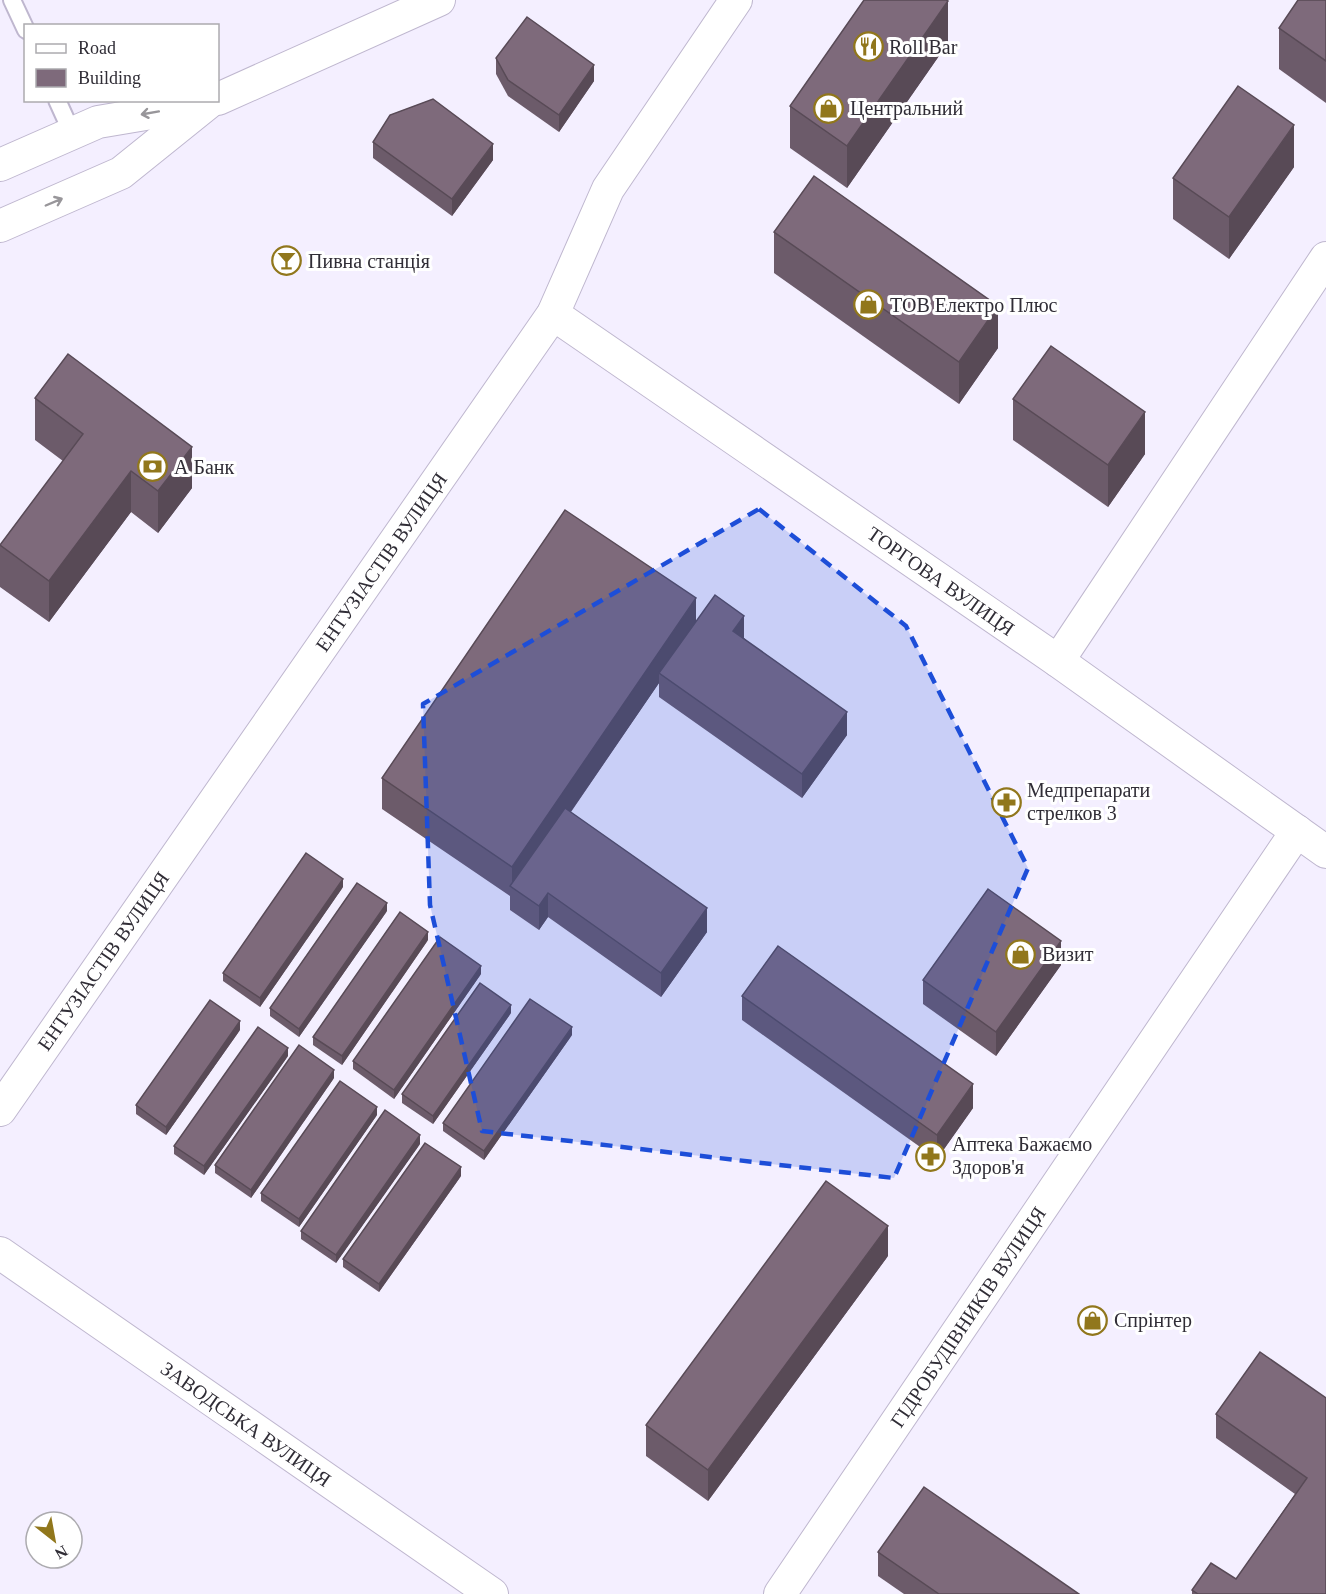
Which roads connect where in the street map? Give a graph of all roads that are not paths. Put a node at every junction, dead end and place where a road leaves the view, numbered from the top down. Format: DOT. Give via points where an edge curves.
graph roads {
  1 [pos="12,0"];
  2 [pos="439,0"];
  3 [pos="736,0"];
  4 [pos="24,26"];
  5 [pos="219,98"];
  6 [pos="58,102"];
  7 [pos="208,102"];
  8 [pos="212,102"];
  9 [pos="72,133"];
  10 [pos="0,165"];
  11 [pos="0,226"];
  12 [pos="1326,258"];
  13 [pos="553,314"];
  14 [pos="1058,661"];
  15 [pos="1296,831"];
  16 [pos="1326,852"];
  17 [pos="0,1110"];
  18 [pos="0,1253"];
  19 [pos="492,1594"];
  20 [pos="780,1594"];
  1 -- 4 [label="lane"];
  2 -- 5 [label="street"];
  3 -- 13 [label="street, ЕНТУЗІАСТІВ ВУЛИЦЯ" via="608,189"];
  6 -- 9 [label="lane"];
  7 -- 9 [label="street, one-way" via="98,122"];
  11 -- 8 [label="street, one-way" via="121,173"];
  9 -- 10 [label="street"];
  12 -- 14 [label="street"];
  13 -- 14 [label="street, ТОРГОВА ВУЛИЦЯ"];
  13 -- 17 [label="street, ЕНТУЗІАСТІВ ВУЛИЦЯ"];
  14 -- 15 [label="street, ТОРГОВА ВУЛИЦЯ"];
  15 -- 16 [label="street, ТОРГОВА ВУЛИЦЯ"];
  15 -- 20 [label="street, ГІДРОБУДІВНИКІВ ВУЛИЦЯ"];
  18 -- 19 [label="street, ЗАВОДСЬКА ВУЛИЦЯ"];
}
